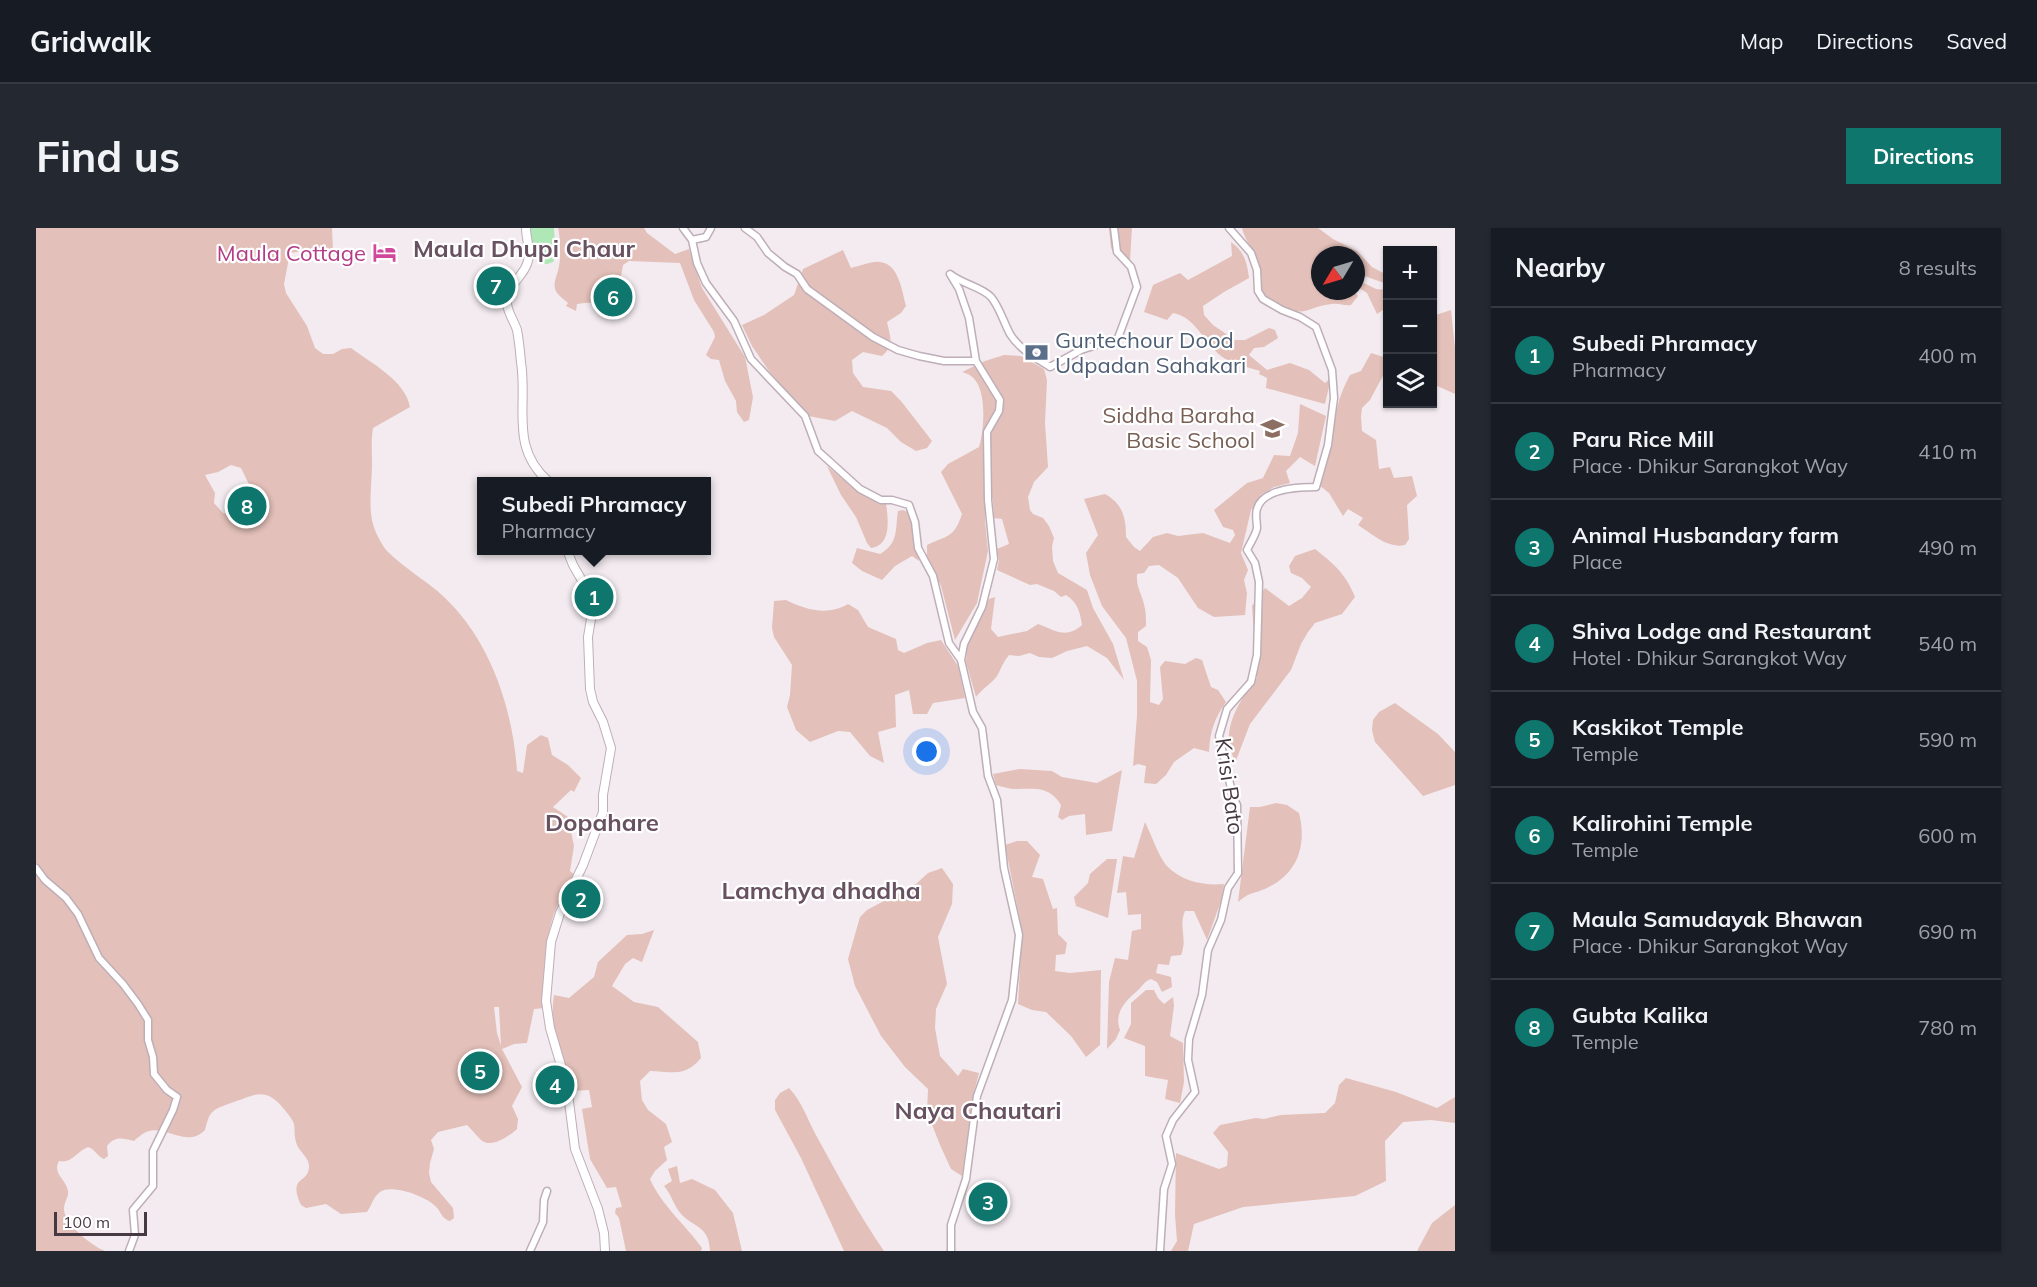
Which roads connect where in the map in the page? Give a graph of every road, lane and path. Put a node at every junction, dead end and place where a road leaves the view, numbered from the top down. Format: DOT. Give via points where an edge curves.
graph roads {
  1 [pos="526,228"];
  2 [pos="683,228"];
  3 [pos="711,228"];
  4 [pos="745,228"];
  5 [pos="1114,228"];
  6 [pos="1229,228"];
  7 [pos="692,240"];
  8 [pos="976,361"];
  9 [pos="545,477"];
  10 [pos="569,555"];
  11 [pos="961,660"];
  12 [pos="36,868"];
  13 [pos="547,1191"];
  14 [pos="129,1251"];
  15 [pos="530,1251"];
  16 [pos="605,1251"];
  17 [pos="951,1251"];
  18 [pos="1160,1251"];
  1 -- 9 [label="street" via="530,254 507,303 522,368 525,445 532,463"];
  2 -- 7 [label="street"];
  3 -- 7 [label="street" via="706,237"];
  4 -- 8 [label="street" via="768,253 797,274 807,289 873,337 919,356"];
  5 -- 8 [label="street" via="1117,252 1131,267 1137,286 1118,338 1081,350 1050,367 1012,337 991,297 950,274 969,318"];
  6 -- 18 [label="street, Krisi Bato" via="1251,253 1263,299 1316,327 1332,370 1334,398 1328,445 1316,487 1294,487 1263,500 1257,508 1257,530 1247,550 1255,563 1258,582 1257,655 1251,682 1227,709 1219,736 1237,805 1238,873 1227,888 1221,920 1208,950 1202,995 1189,1039 1188,1060 1195,1092 1166,1136 1172,1164 1164,1189"];
  7 -- 11 [label="street" via="706,283 734,321 751,359 805,416 818,451 860,489 881,500 909,505 918,548 933,576 949,643"];
  8 -- 11 [label="street" via="1000,400 999,411 987,432 994,559 982,607 964,644"];
  10 -- 16 [label="street" via="588,591 590,689 611,748 603,812 551,942 546,1001 567,1086 575,1149 600,1215"];
  11 -- 17 [label="street" via="973,712 982,728 1019,935 1012,1000 976,1096 966,1179 951,1224"];
  12 -- 14 [label="street" via="78,914 99,958 148,1020 154,1074 177,1097 153,1151 153,1185 133,1210 135,1235"];
  13 -- 15 [label="street" via="543,1222"];
}
